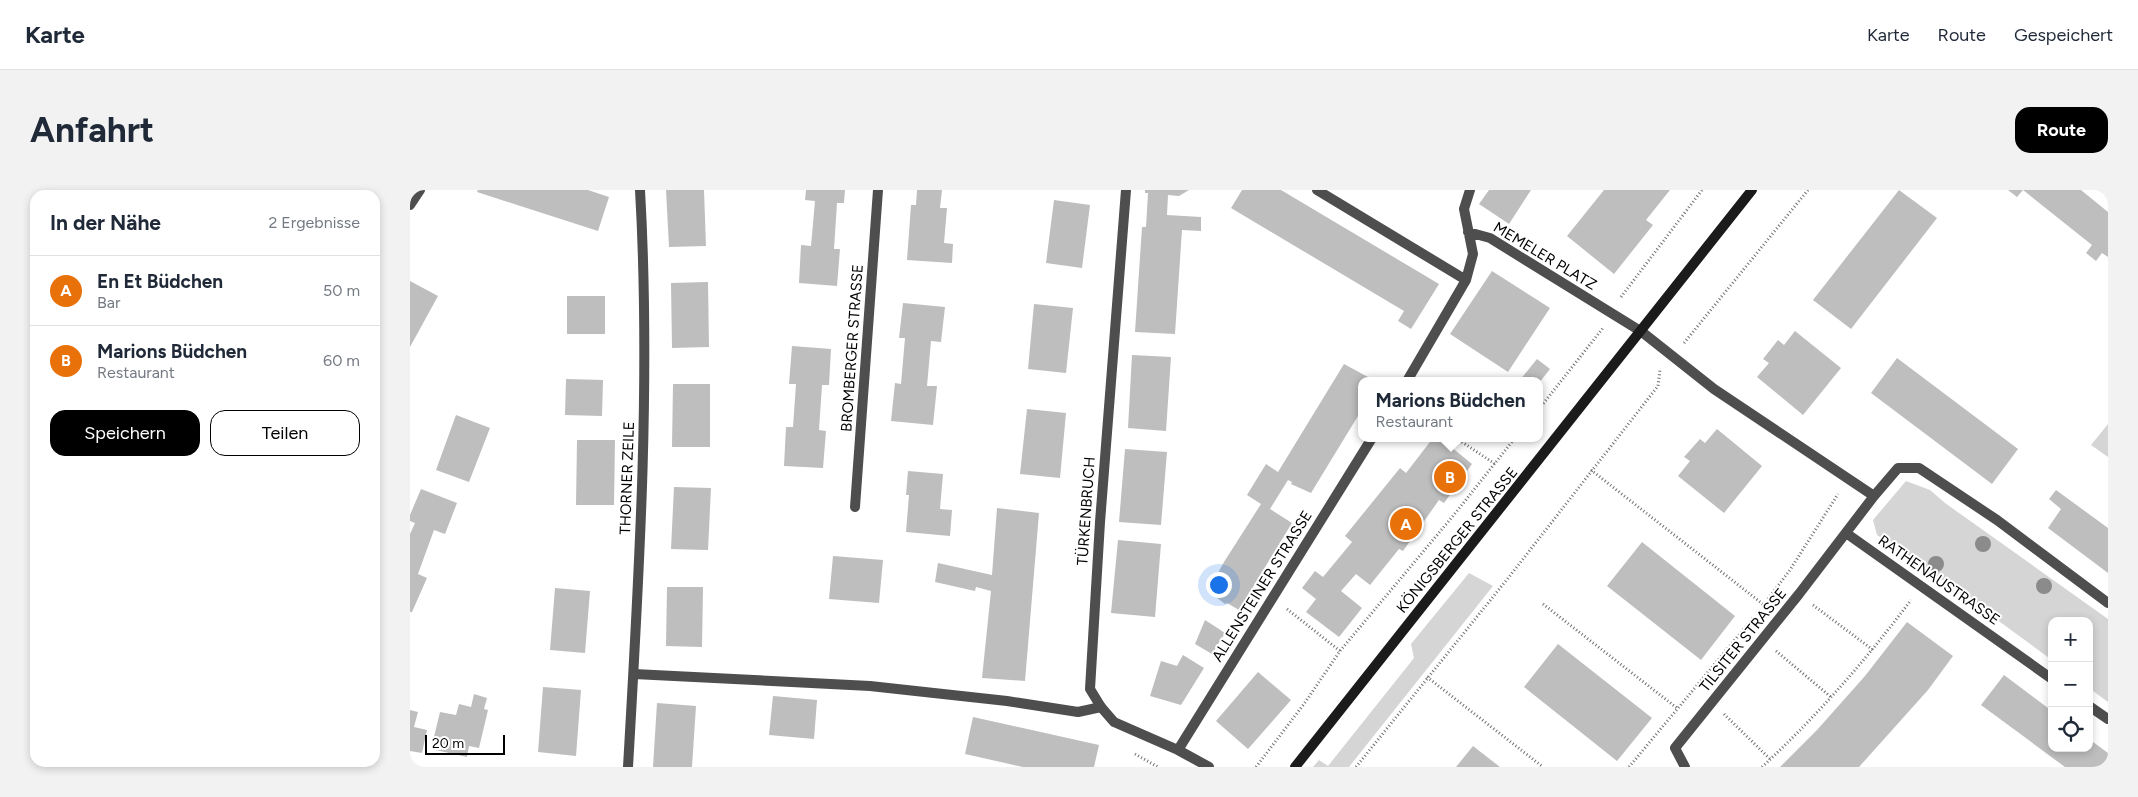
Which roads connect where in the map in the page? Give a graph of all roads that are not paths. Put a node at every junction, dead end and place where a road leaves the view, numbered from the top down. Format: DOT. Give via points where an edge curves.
graph roads {
  1 [pos="420,190"];
  2 [pos="640,190"];
  3 [pos="878,190"];
  4 [pos="1126,190"];
  5 [pos="1317,190"];
  6 [pos="1470,190"];
  7 [pos="1752,190"];
  8 [pos="410,205"];
  9 [pos="1468,232"];
  10 [pos="1466,280"];
  11 [pos="1642,332"];
  12 [pos="1409,377"];
  13 [pos="1370,442"];
  14 [pos="1874,496"];
  15 [pos="855,507"];
  16 [pos="1846,533"];
  17 [pos="2108,603"];
  18 [pos="634,674"];
  19 [pos="2048,676"];
  20 [pos="1101,707"];
  21 [pos="2090,707"];
  22 [pos="2108,719"];
  23 [pos="1178,750"];
  24 [pos="628,767"];
  25 [pos="1209,767"];
  26 [pos="1296,767"];
  27 [pos="1685,767"];
  1 -- 8 [label="street"];
  2 -- 18 [label="street, THORNER ZEILE" via="644,262 644,468"];
  3 -- 15 [label="street, BROMBERGER STRASSE"];
  4 -- 20 [label="street, TÜRKENBRUCH" via="1090,689"];
  5 -- 10 [label="street"];
  6 -- 9 [label="street, MEMELER PLATZ" via="1464,209"];
  7 -- 11 [label="street, KÖNIGSBERGER STRASSE"];
  9 -- 10 [label="street" via="1473,254"];
  9 -- 11 [label="street, MEMELER PLATZ" via="1490,238"];
  10 -- 12 [label="street"];
  11 -- 14 [label="street" via="1714,389"];
  11 -- 26 [label="street, KÖNIGSBERGER STRASSE"];
  13 -- 23 [label="street, ALLENSTEINER STRASSE"];
  14 -- 16 [label="street"];
  14 -- 17 [label="street" via="1898,468 1919,468 1997,520"];
  16 -- 19 [label="street, RATHENAUSTRASSE"];
  16 -- 27 [label="street, TILSITER STRASSE" via="1675,748"];
  18 -- 20 [label="street" via="870,686 1078,712"];
  18 -- 24 [label="street, THORNER ZEILE"];
  20 -- 23 [label="street, TÜRKENBRUCH" via="1114,722"];
  21 -- 22 [label="street"];
  23 -- 25 [label="street, TÜRKENBRUCH"];
}
